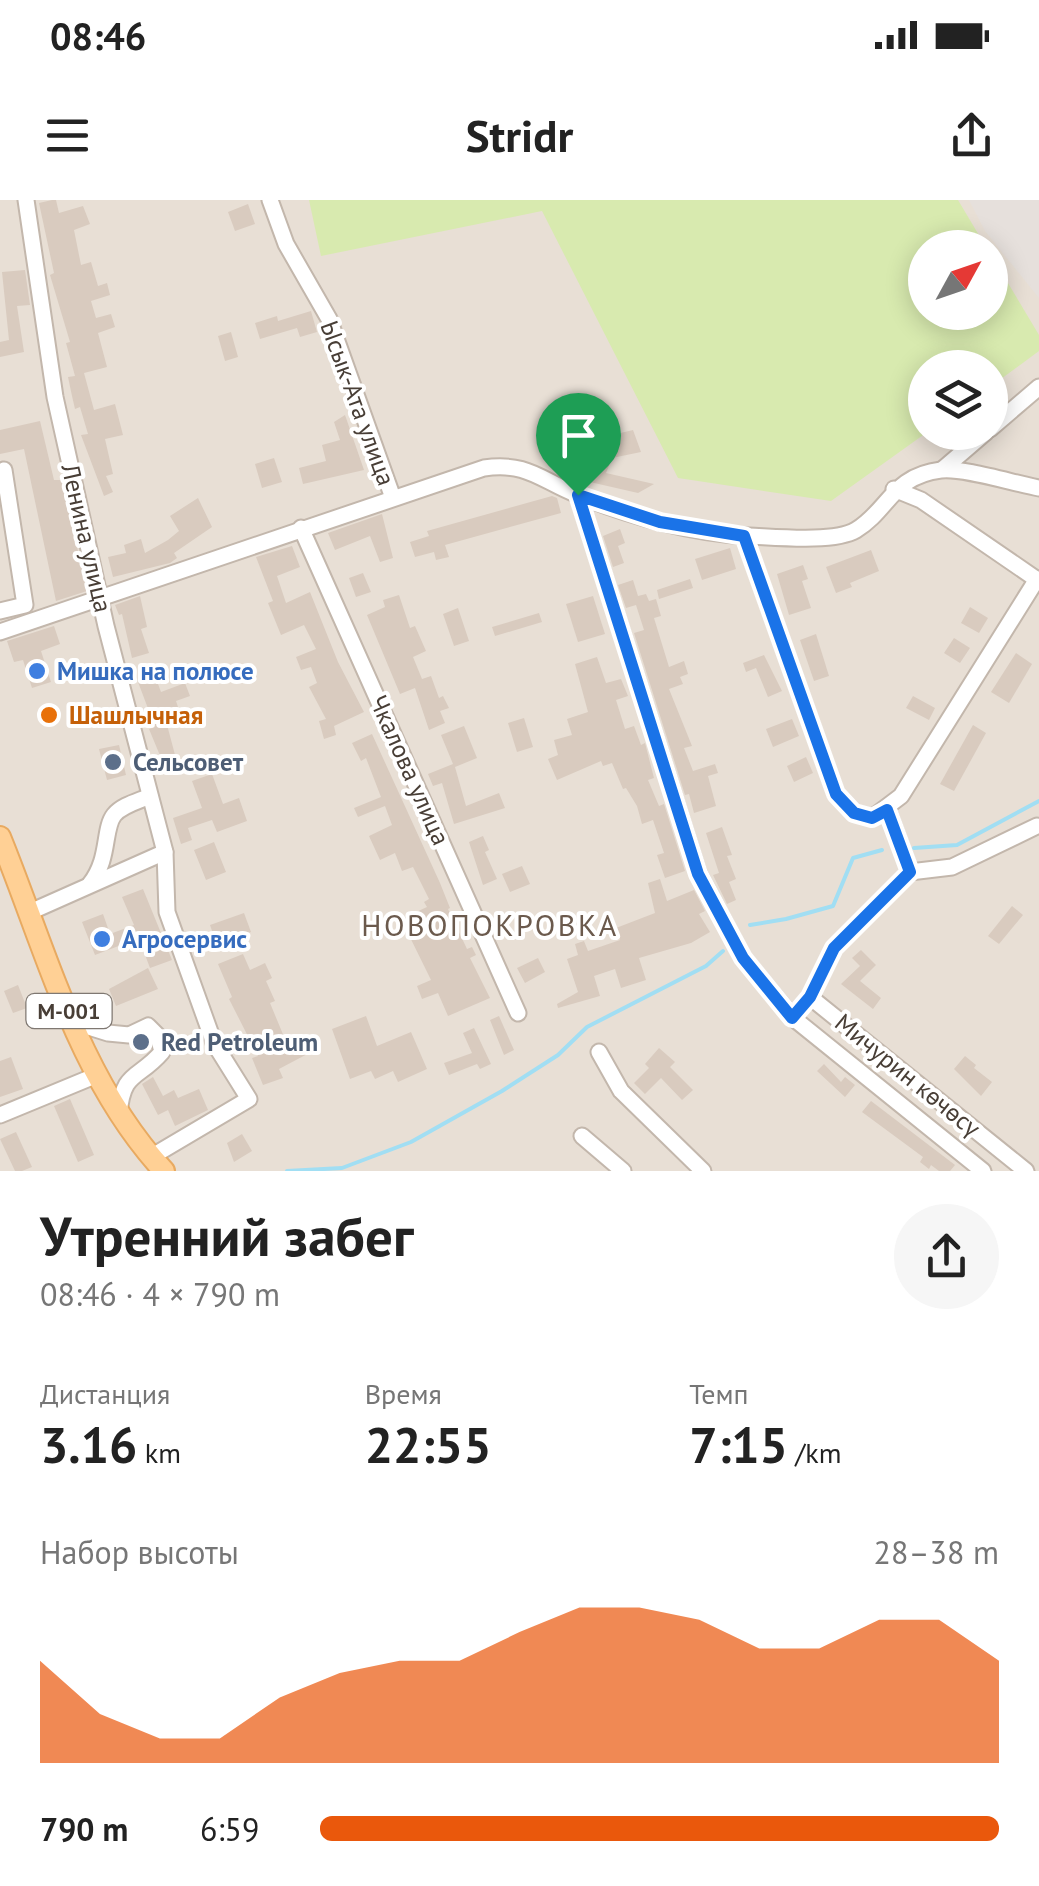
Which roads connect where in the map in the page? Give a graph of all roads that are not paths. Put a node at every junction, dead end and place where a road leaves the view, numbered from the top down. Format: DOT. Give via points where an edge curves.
graph roads {
  1 [pos="26,200"];
  2 [pos="270,200"];
  3 [pos="1039,387"];
  4 [pos="1008,414"];
  5 [pos="966,450"];
  6 [pos="944,469"];
  7 [pos="4,470"];
  8 [pos="1039,488"];
  9 [pos="894,490"];
  10 [pos="578,495"];
  11 [pos="393,498"];
  12 [pos="301,528"];
  13 [pos="744,536"];
  14 [pos="1038,580"];
  15 [pos="100,599"];
  16 [pos="0,611"];
  17 [pos="0,632"];
  18 [pos="150,796"];
  19 [pos="887,810"];
  20 [pos="1038,826"];
  21 [pos="0,837"];
  22 [pos="164,852"];
  23 [pos="910,872"];
  24 [pos="90,884"];
  25 [pos="30,912"];
  26 [pos="810,997"];
  27 [pos="518,1012"];
  28 [pos="792,1018"];
  29 [pos="73,1022"];
  30 [pos="598,1052"];
  31 [pos="97,1075"];
  32 [pos="0,1115"];
  33 [pos="119,1115"];
  34 [pos="582,1136"];
  35 [pos="158,1164"];
  36 [pos="622,1171"];
  37 [pos="703,1171"];
  38 [pos="983,1171"];
  39 [pos="1026,1171"];
  1 -- 15 [label="street, Ленина улица" via="55,397"];
  2 -- 11 [label="street, Ысык-Ата улица" via="286,244 330,319"];
  3 -- 4 [label="street"];
  5 -- 6 [label="street"];
  6 -- 8 [label="street"];
  6 -- 9 [label="street"];
  7 -- 16 [label="street" via="25,605"];
  9 -- 13 [label="street" via="852,533"];
  9 -- 14 [label="street" via="921,500"];
  10 -- 11 [label="street" via="508,465"];
  10 -- 13 [label="street" via="660,522"];
  10 -- 28 [label="street, Мичурин көчөсү" via="698,874 743,958"];
  11 -- 12 [label="street"];
  12 -- 15 [label="street"];
  12 -- 27 [label="street, Чкалова улица"];
  13 -- 19 [label="street" via="836,794 854,813 872,818"];
  14 -- 19 [label="street"];
  15 -- 17 [label="street"];
  15 -- 18 [label="street, Ленина улица"];
  18 -- 22 [label="street, Ленина улица"];
  18 -- 24 [label="street" via="114,814 102,869"];
  19 -- 23 [label="street"];
  20 -- 23 [label="street" via="952,867"];
  21 -- 25 [label="main road, Ленина улица / М-001"];
  22 -- 24 [label="street"];
  22 -- 35 [label="street, Ленина улица" via="168,912 214,1043 250,1099"];
  23 -- 26 [label="street" via="834,948"];
  24 -- 25 [label="street"];
  25 -- 29 [label="main road, Ленина улица / М-001"];
  26 -- 28 [label="street, Мичурин көчөсү"];
  26 -- 39 [label="street, Мичурин көчөсү"];
  28 -- 38 [label="street, Мичурин көчөсү"];
  29 -- 31 [label="main road, Ленина улица / М-001"];
  29 -- 33 [label="street" via="108,1034 129,1035 148,1026 158,1036 162,1052 126,1084"];
  30 -- 37 [label="street" via="621,1091"];
  31 -- 32 [label="street"];
  31 -- 33 [label="main road, Ленина улица / М-001"];
  33 -- 35 [label="main road, Ленина улица / М-001"];
  34 -- 36 [label="street"];
}
